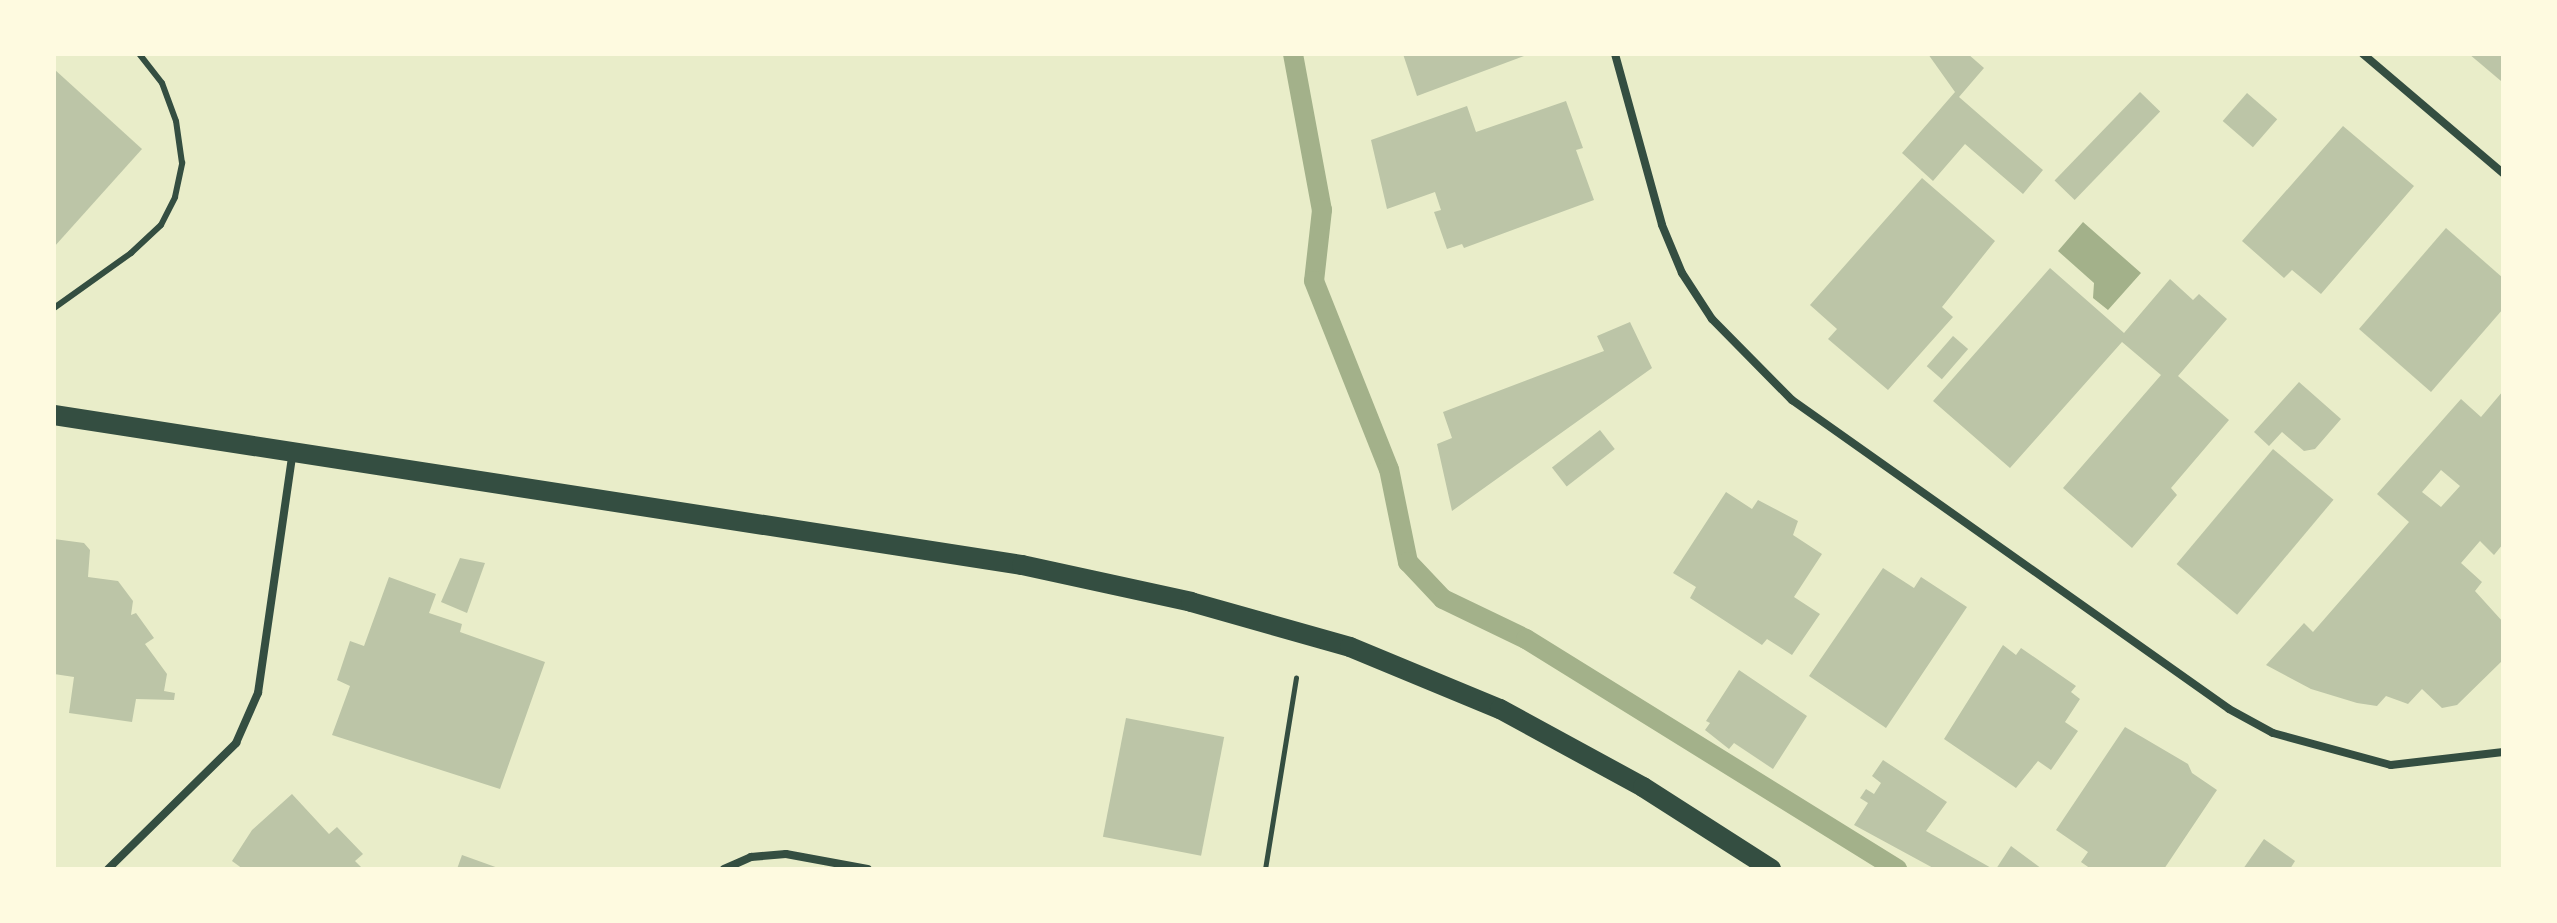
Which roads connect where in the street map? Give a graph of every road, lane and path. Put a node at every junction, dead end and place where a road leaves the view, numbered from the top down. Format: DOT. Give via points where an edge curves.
graph roads {
  1 [pos="139,54"];
  2 [pos="1615,54"];
  3 [pos="2363,54"];
  4 [pos="2503,173"];
  5 [pos="54,308"];
  6 [pos="54,415"];
  7 [pos="293,450"];
  8 [pos="1307,635"];
  9 [pos="2503,752"];
  10 [pos="108,869"];
  11 [pos="724,869"];
  12 [pos="868,869"];
  13 [pos="1265,869"];
  14 [pos="1771,869"];
  1 -- 5 [label="lane" via="162,83 176,121 182,163 175,197 161,225 131,253"];
  2 -- 9 [label="street" via="1662,225 1682,273 1712,319 1792,400 2229,709 2273,733 2391,765"];
  3 -- 4 [label="street"];
  6 -- 7 [label="main road"];
  7 -- 8 [label="main road" via="1022,565 1191,602"];
  7 -- 10 [label="street" via="258,693 236,743"];
  8 -- 13 [label="path" via="1290,698"];
  8 -- 14 [label="main road" via="1350,647 1500,709 1643,787"];
  11 -- 12 [label="street" via="751,857 786,854"];
}
